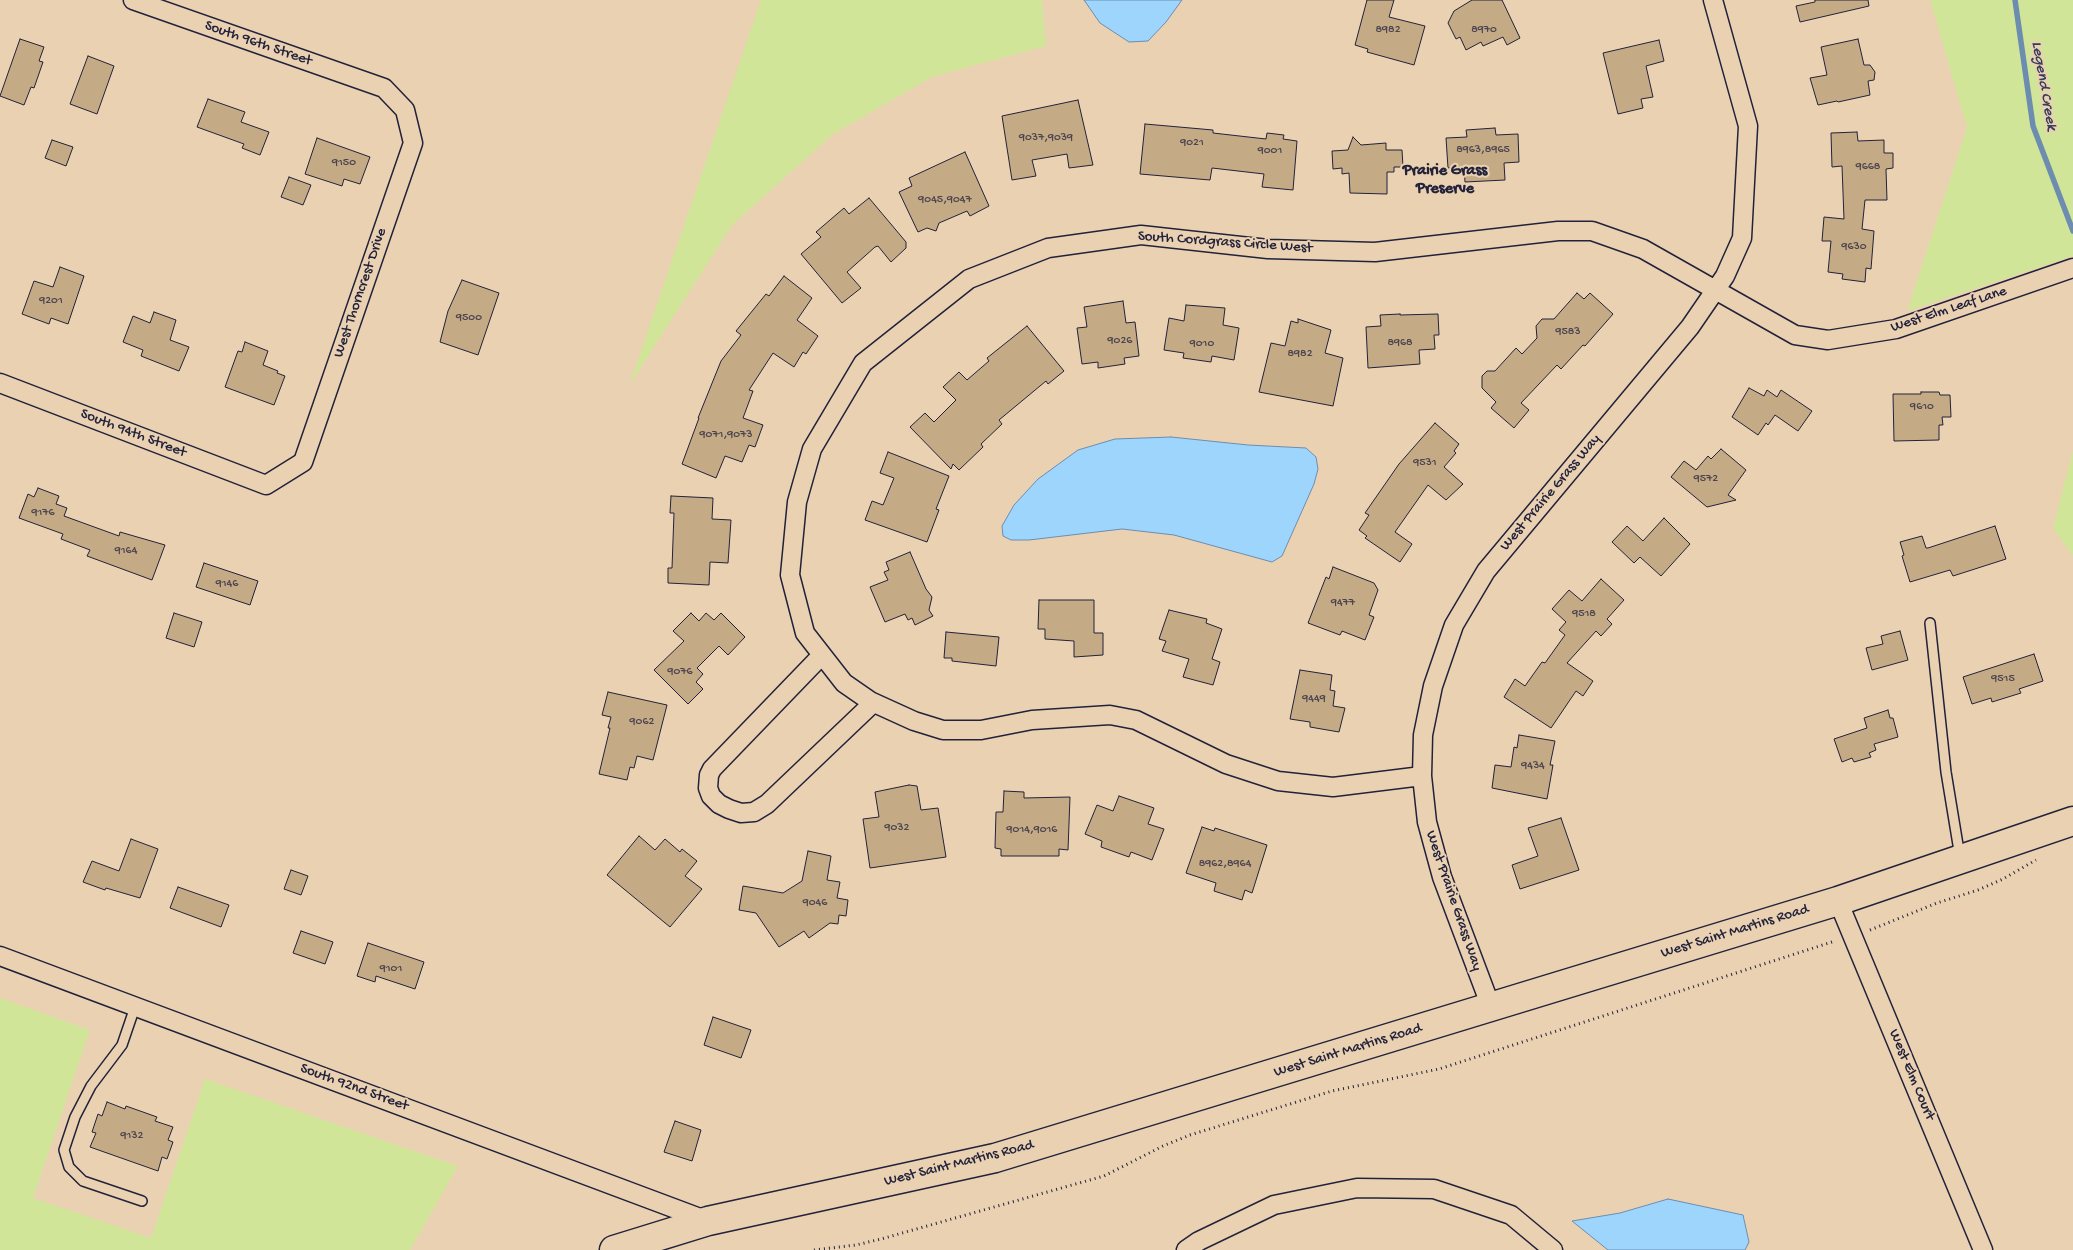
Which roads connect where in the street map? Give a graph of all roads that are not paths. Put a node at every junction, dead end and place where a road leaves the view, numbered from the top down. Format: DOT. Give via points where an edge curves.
graph roads {
  1 [pos="133,0"];
  2 [pos="1714,0"];
  3 [pos="384,88"];
  4 [pos="2073,268"];
  5 [pos="1716,289"];
  6 [pos="0,383"];
  7 [pos="266,485"];
  8 [pos="1930,623"];
  9 [pos="822,655"];
  10 [pos="874,703"];
  11 [pos="1422,776"];
  12 [pos="2073,821"];
  13 [pos="1960,859"];
  14 [pos="1838,901"];
  15 [pos="0,956"];
  16 [pos="135,1007"];
  17 [pos="1490,1007"];
  18 [pos="142,1201"];
  19 [pos="708,1221"];
  20 [pos="614,1250"];
  21 [pos="1186,1250"];
  22 [pos="1553,1250"];
  23 [pos="1983,1250"];
  1 -- 3 [label="street, South 96th Street"];
  2 -- 5 [label="street, West Prairie Grass Way" via="1748,126 1742,238"];
  3 -- 7 [label="street, West Thorncrest Drive" via="405,110 413,143 303,462"];
  4 -- 5 [label="street, West Elm Leaf Lane" via="1896,329 1828,340 1795,335"];
  5 -- 9 [label="street, South Cordgrass Circle West" via="1643,249 1592,231 1558,231 1375,252 1268,249 1141,235 1048,248 969,279 863,363 812,449 797,502 790,575 805,633"];
  5 -- 11 [label="street, West Prairie Grass Way" via="1690,327 1486,571 1454,625 1433,686 1423,735"];
  6 -- 7 [label="street, South 94th Street"];
  8 -- 13 [label="lane" via="1946,772"];
  9 -- 10 [label="street, South Cordgrass Circle West" via="844,683"];
  9 -- 10 [label="street" via="712,769 708,788 719,804 741,813 754,812 767,804"];
  10 -- 11 [label="street, South Cordgrass Circle West" via="943,730 981,730 1032,720 1119,716 1136,720 1226,764 1278,781 1333,788"];
  11 -- 17 [label="street, West Prairie Grass Way" via="1426,822 1442,877"];
  12 -- 13 [label="main road, West Saint Martins Road"];
  13 -- 14 [label="main road, West Saint Martins Road"];
  14 -- 17 [label="main road, West Saint Martins Road"];
  14 -- 23 [label="street, West Elm Court"];
  15 -- 16 [label="street, South 92nd Street"];
  16 -- 18 [label="lane" via="122,1045 91,1086 75,1117 64,1150 69,1167 83,1181"];
  16 -- 19 [label="street, South 92nd Street"];
  17 -- 19 [label="main road, West Saint Martins Road" via="995,1158"];
  19 -- 20 [label="main road, West Saint Martins Road"];
  21 -- 22 [label="street" via="1274,1205 1357,1188 1434,1189 1511,1215"];
}
